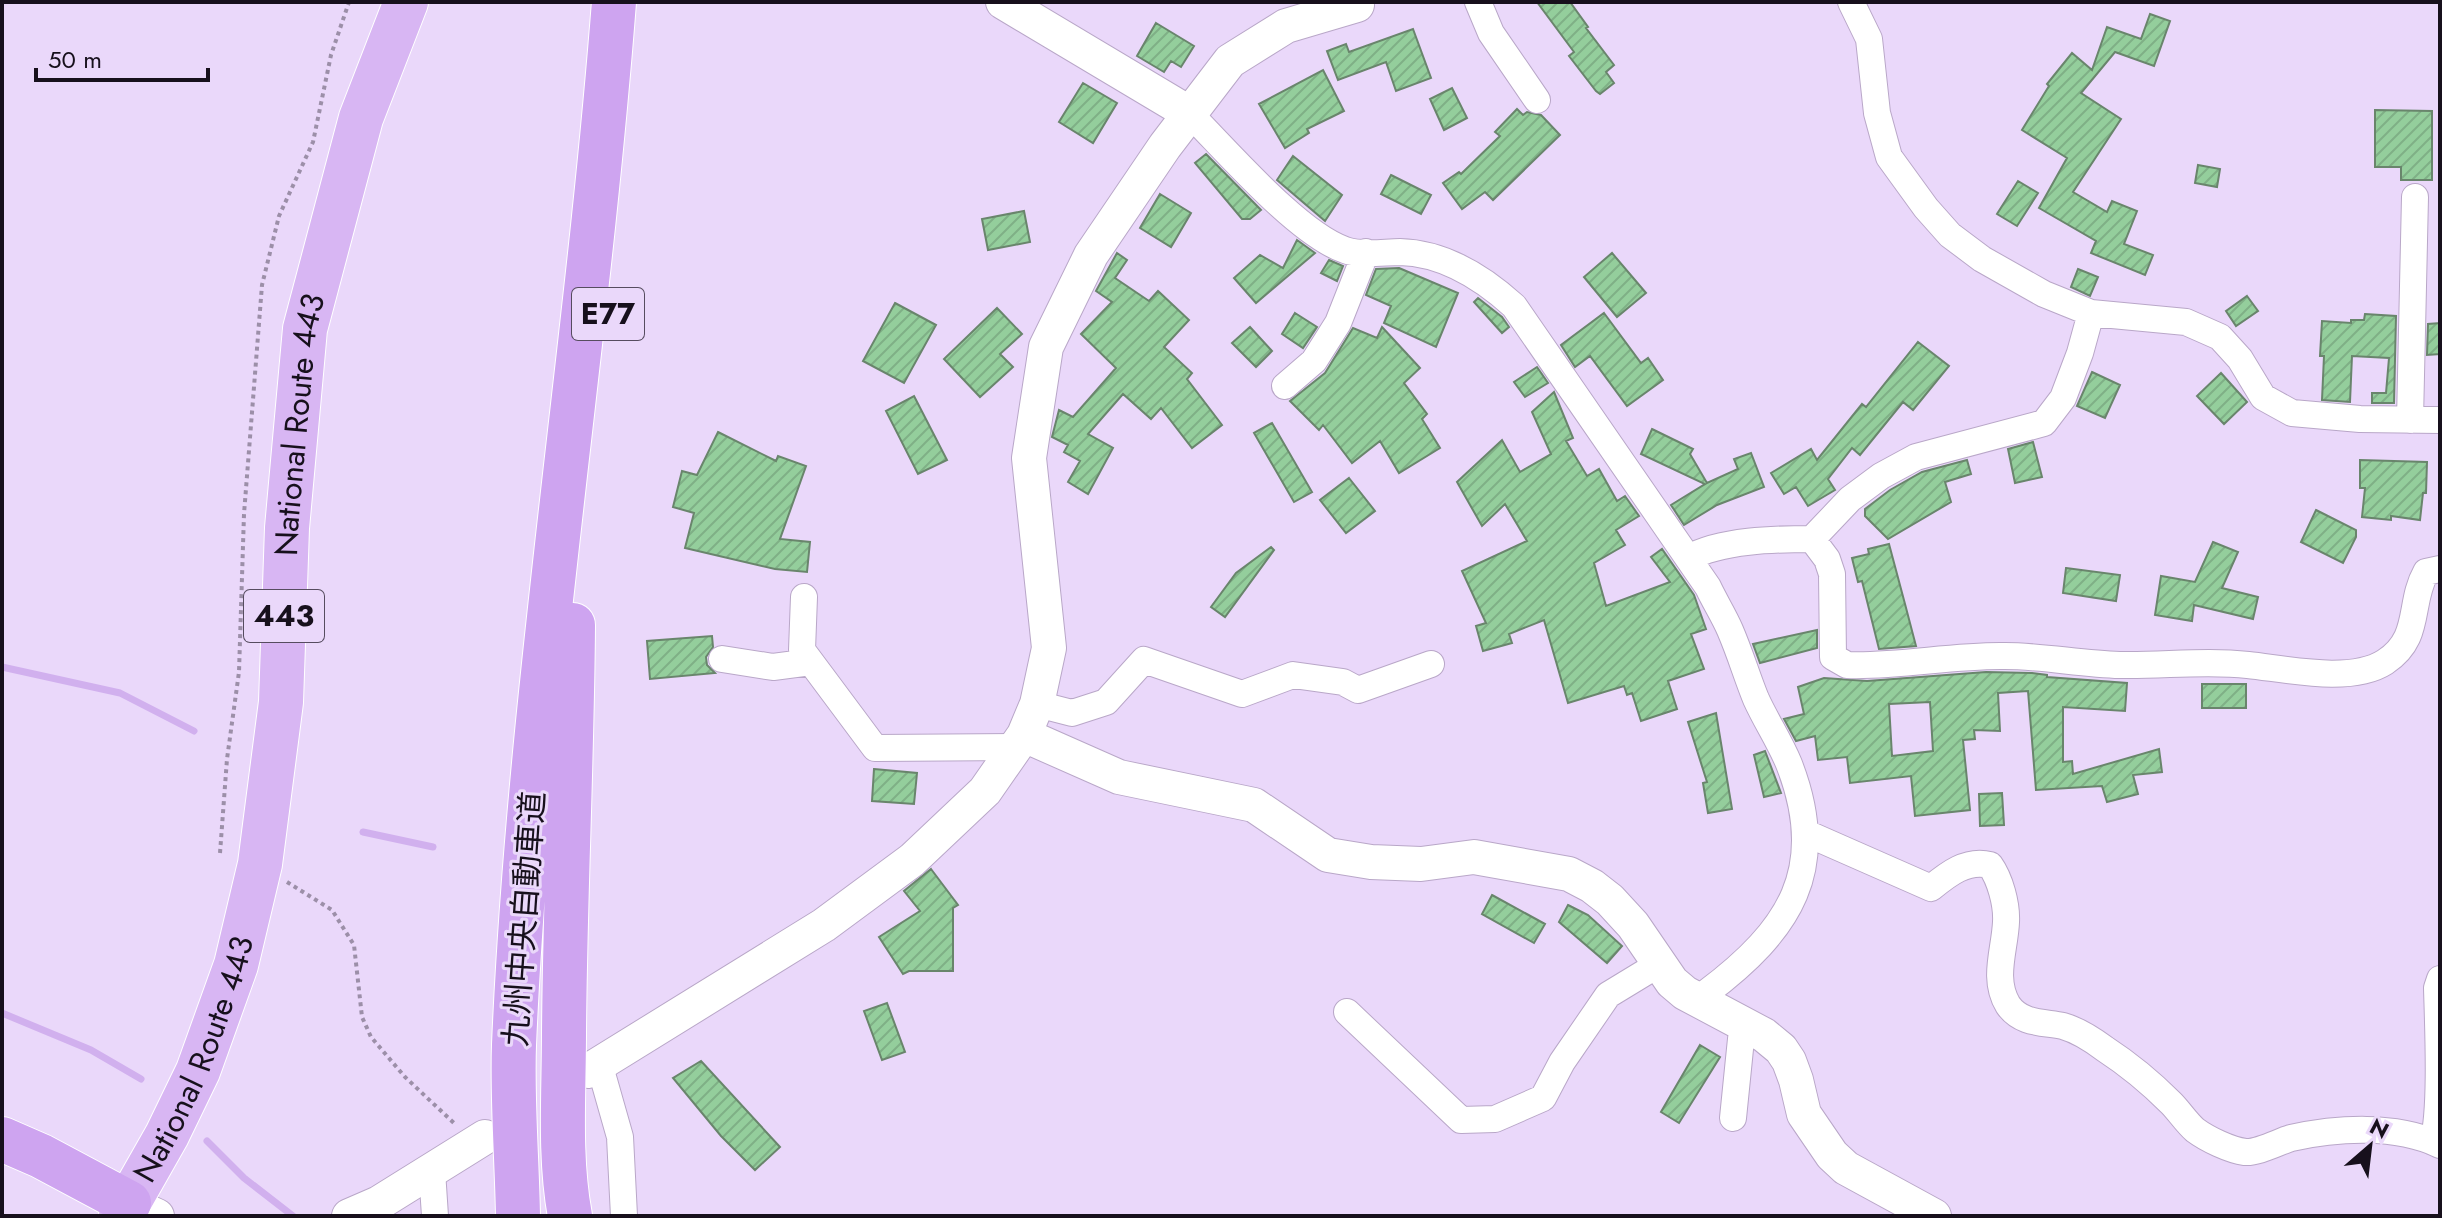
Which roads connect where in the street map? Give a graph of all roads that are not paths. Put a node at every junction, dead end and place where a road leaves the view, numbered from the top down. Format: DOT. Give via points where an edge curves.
graph roads {
  1 [pos="406,2"];
  2 [pos="614,2"];
  3 [pos="637,2"];
  4 [pos="1003,2"];
  5 [pos="1478,2"];
  6 [pos="1851,2"];
  7 [pos="1364,4"];
  8 [pos="1537,100"];
  9 [pos="1189,113"];
  10 [pos="2415,197"];
  11 [pos="1366,252"];
  12 [pos="2091,313"];
  13 [pos="1285,386"];
  14 [pos="2410,420"];
  15 [pos="2440,420"];
  16 [pos="1812,539"];
  17 [pos="1689,558"];
  18 [pos="2440,569"];
  19 [pos="804,597"];
  20 [pos="560,624"];
  21 [pos="722,659"];
  22 [pos="811,662"];
  23 [pos="1431,664"];
  24 [pos="1037,704"];
  25 [pos="1020,741"];
  26 [pos="1806,833"];
  27 [pos="1659,964"];
  28 [pos="2440,979"];
  29 [pos="1700,1001"];
  30 [pos="1347,1012"];
  31 [pos="1745,1025"];
  32 [pos="594,1067"];
  33 [pos="1733,1118"];
  34 [pos="2,1139"];
  35 [pos="480,1140"];
  36 [pos="2437,1144"];
  37 [pos="432,1171"];
  38 [pos="136,1212"];
  39 [pos="349,1216"];
  40 [pos="435,1216"];
  41 [pos="488,1216"];
  42 [pos="518,1216"];
  43 [pos="538,1216"];
  44 [pos="570,1216"];
  45 [pos="624,1216"];
  46 [pos="1934,1216"];
  1 -- 38 [label="highway, National Route 443 / 443" via="361,118 305,329 287,528 281,702 240,858 236,965 198,1071"];
  2 -- 20 [label="highway, E77"];
  3 -- 20 [label="highway, E77" via="623,166"];
  4 -- 9 [label="street"];
  5 -- 8 [label="street" via="1491,33"];
  6 -- 12 [label="street" via="1869,39 1877,113 1889,157 1926,208 1982,259"];
  7 -- 9 [label="street" via="1286,26 1241,54"];
  9 -- 11 [label="street" via="1311,231 1346,251"];
  9 -- 24 [label="street" via="1091,255 1046,347 1029,458 1049,648"];
  10 -- 14 [label="street"];
  11 -- 13 [label="street" via="1338,323 1314,361"];
  11 -- 17 [label="street" via="1438,258 1478,277 1514,306"];
  12 -- 14 [label="street" via="2186,322 2220,337 2263,397 2292,413"];
  12 -- 16 [label="street" via="2063,398 2044,423 1916,457 1850,499"];
  14 -- 15 [label="street"];
  16 -- 17 [label="street" via="1719,547"];
  16 -- 18 [label="street" via="1832,574 1833,657 1847,665 2005,656 2350,673 2385,662 2401,649 2412,632 2419,584 2426,572"];
  17 -- 26 [label="street" via="1730,629 1756,699 1788,761"];
  19 -- 22 [label="street" via="802,650"];
  20 -- 41 [label="highway" via="529,716 501,991"];
  20 -- 42 [label="highway, 九州中央自動車道 / E77" via="514,1047"];
  20 -- 43 [label="highway, 九州中央自動車道 / E77" via="538,1032"];
  20 -- 44 [label="highway" via="567,813 565,1181"];
  21 -- 22 [label="street" via="773,667"];
  22 -- 25 [label="street" via="875,748"];
  23 -- 24 [label="street" via="1358,690 1343,682 1293,675 1242,694 1144,660 1106,702 1072,713"];
  24 -- 25 [label="street"];
  25 -- 27 [label="street" via="1119,777 1254,805 1328,855 1421,864 1474,857 1569,874 1610,900"];
  25 -- 32 [label="street" via="985,791 912,860 824,925"];
  26 -- 29 [label="street" via="1799,885 1786,913 1758,950"];
  26 -- 36 [label="street" via="1931,888 1952,872 1978,862 1990,865 2006,921 2001,989 2010,1007 2024,1018 2063,1026 2106,1049 2195,1130 2220,1143 2247,1152 2292,1138 2364,1131"];
  27 -- 29 [label="street" via="1672,982"];
  27 -- 30 [label="street" via="1608,995 1543,1098 1495,1119 1461,1120"];
  28 -- 36 [label="street"];
  29 -- 31 [label="street"];
  31 -- 33 [label="street"];
  31 -- 46 [label="street" via="1774,1042 1789,1061 1804,1114 1832,1155"];
  32 -- 45 [label="street" via="620,1137"];
  34 -- 38 [label="highway"];
  35 -- 37 [label="street"];
  37 -- 39 [label="street"];
  37 -- 40 [label="street"];
}
